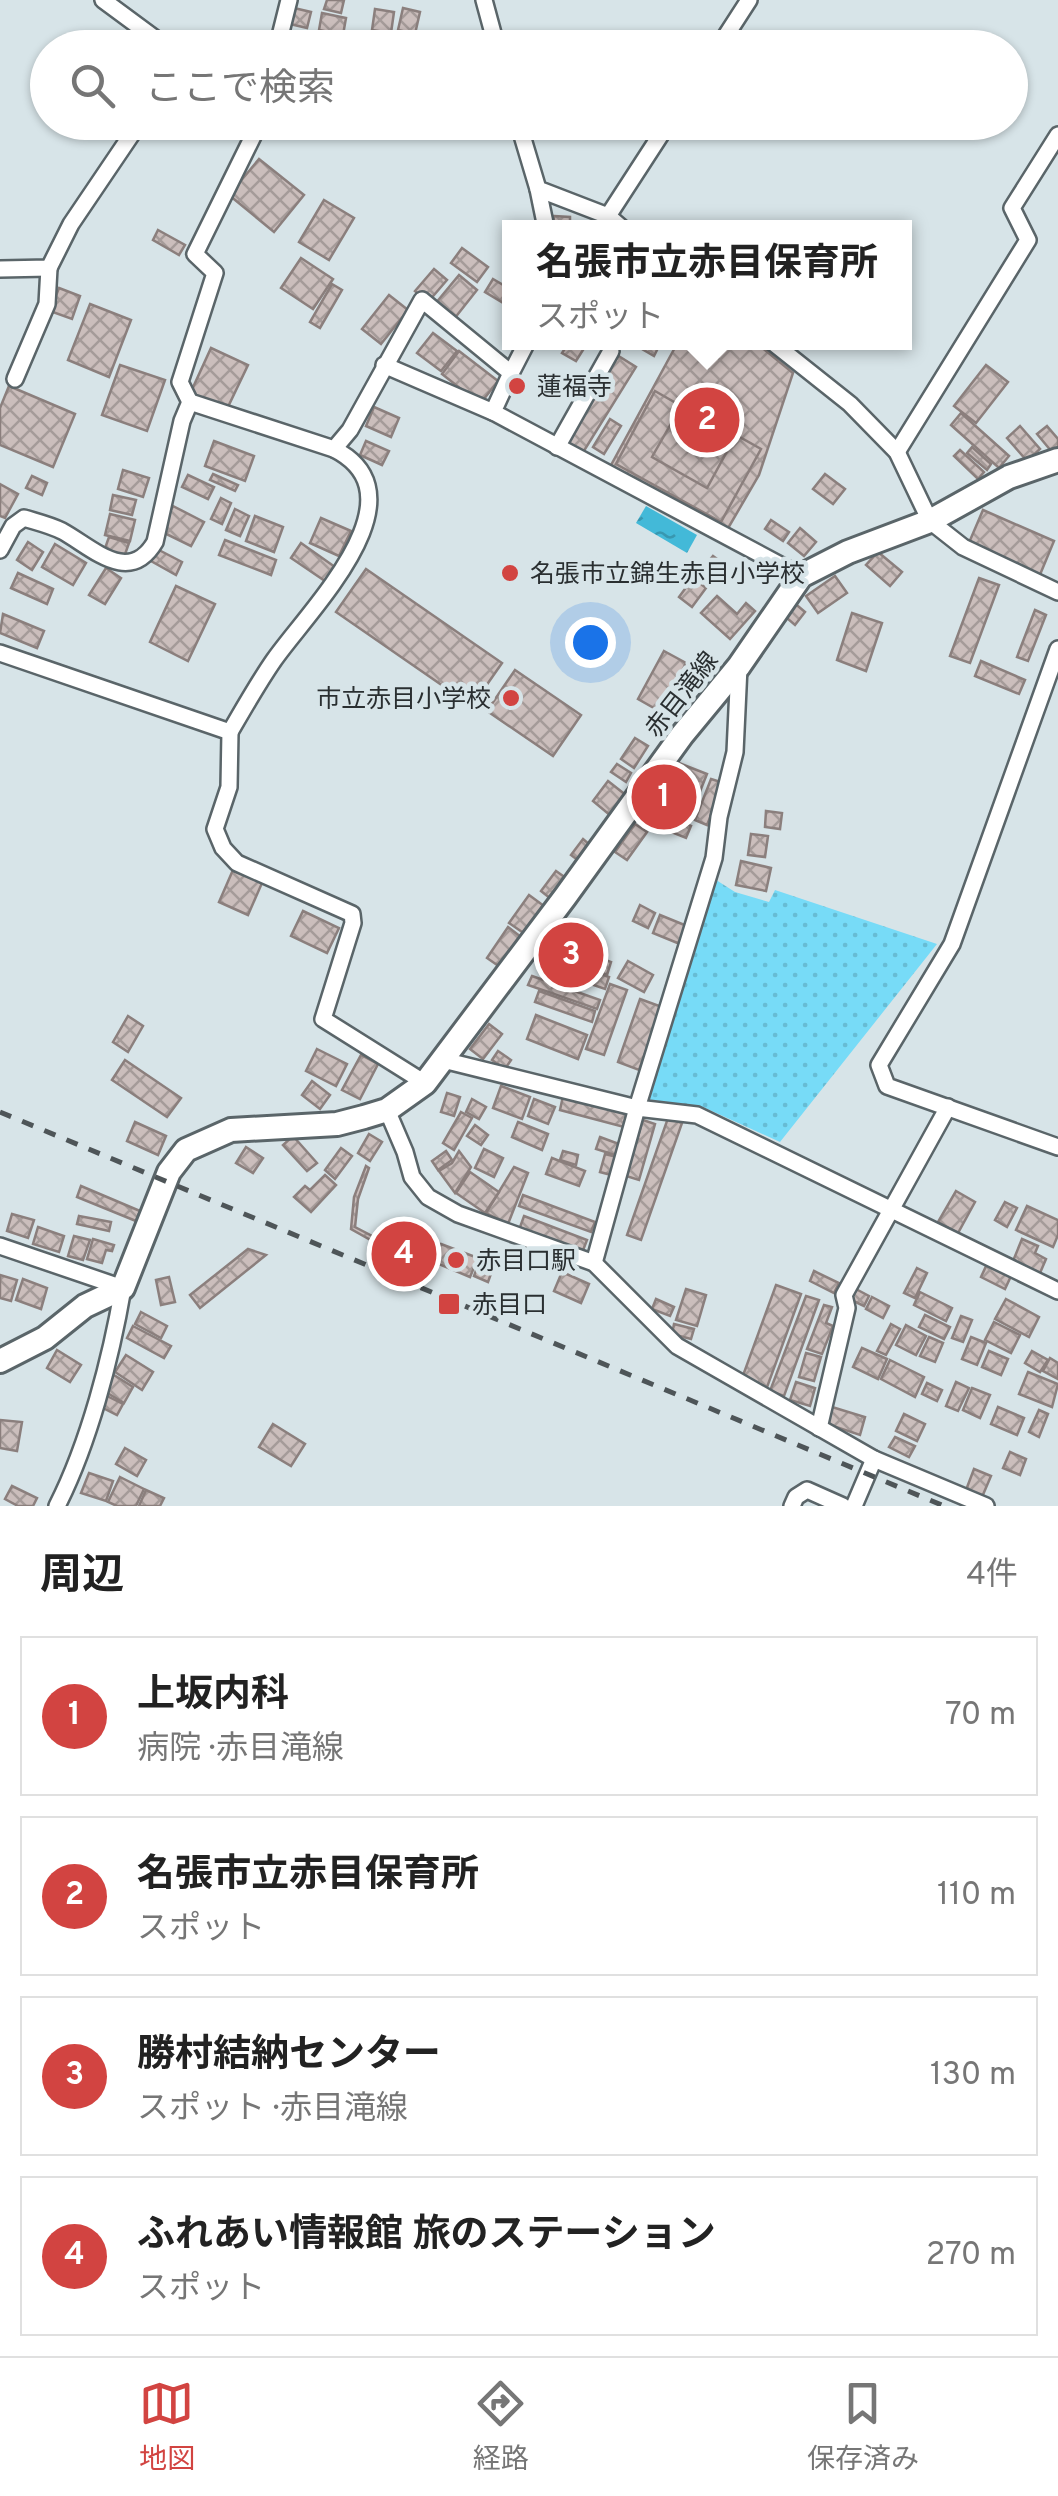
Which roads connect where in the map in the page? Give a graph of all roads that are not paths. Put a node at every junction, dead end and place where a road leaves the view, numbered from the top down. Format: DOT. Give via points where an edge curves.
graph roads {
  1 [pos="104,0"];
  2 [pos="289,0"];
  3 [pos="484,0"];
  4 [pos="749,0"];
  5 [pos="144,30"];
  6 [pos="282,30"];
  7 [pos="492,30"];
  8 [pos="730,30"];
  9 [pos="1058,135"];
  10 [pos="128,140"];
  11 [pos="251,140"];
  12 [pos="523,140"];
  13 [pos="657,140"];
  14 [pos="538,189"];
  15 [pos="608,216"];
  16 [pos="544,220"];
  17 [pos="613,220"];
  18 [pos="48,268"];
  19 [pos="0,269"];
  20 [pos="523,350"];
  21 [pos="782,350"];
  22 [pos="610,351"];
  23 [pos="384,366"];
  24 [pos="511,374"];
  25 [pos="16,379"];
  26 [pos="190,402"];
  27 [pos="493,412"];
  28 [pos="557,446"];
  29 [pos="334,449"];
  30 [pos="897,452"];
  31 [pos="1058,460"];
  32 [pos="930,521"];
  33 [pos="0,550"];
  34 [pos="801,576"];
  35 [pos="1058,592"];
  36 [pos="1058,649"];
  37 [pos="0,653"];
  38 [pos="738,666"];
  39 [pos="230,732"];
  40 [pos="443,1060"];
  41 [pos="425,1083"];
  42 [pos="637,1108"];
  43 [pos="948,1108"];
  44 [pos="387,1110"];
  45 [pos="1058,1147"];
  46 [pos="892,1209"];
  47 [pos="0,1246"];
  48 [pos="594,1263"];
  49 [pos="123,1288"];
  50 [pos="1058,1291"];
  51 [pos="0,1362"];
  52 [pos="819,1428"];
  53 [pos="874,1459"];
  54 [pos="58,1506"];
  55 [pos="792,1506"];
  56 [pos="843,1506"];
  57 [pos="854,1506"];
  58 [pos="986,1506"];
  1 -- 5 [label="street"];
  2 -- 6 [label="street"];
  3 -- 7 [label="street"];
  4 -- 8 [label="street"];
  9 -- 30 [label="street" via="1012,208 1028,240"];
  10 -- 18 [label="street"];
  11 -- 26 [label="street" via="195,254 216,273 180,382"];
  12 -- 14 [label="street"];
  13 -- 15 [label="street"];
  14 -- 15 [label="street"];
  14 -- 16 [label="street"];
  15 -- 17 [label="street"];
  18 -- 19 [label="street"];
  18 -- 25 [label="street" via="46,304"];
  20 -- 24 [label="street"];
  21 -- 30 [label="street"];
  22 -- 28 [label="street"];
  23 -- 24 [label="street" via="422,300"];
  23 -- 27 [label="street"];
  23 -- 29 [label="street"];
  24 -- 27 [label="street"];
  26 -- 29 [label="street"];
  26 -- 33 [label="street" via="146,556 117,563 24,518"];
  27 -- 28 [label="street"];
  28 -- 34 [label="street"];
  29 -- 39 [label="street" via="359,465 368,488 356,547"];
  30 -- 32 [label="street"];
  31 -- 32 [label="main road, 赤目滝線" via="1009,476"];
  32 -- 34 [label="main road, 赤目滝線"];
  32 -- 35 [label="street" via="962,547"];
  34 -- 38 [label="main road, 赤目滝線"];
  36 -- 43 [label="street" via="952,944 879,1066 887,1086"];
  37 -- 39 [label="street"];
  38 -- 40 [label="main road, 赤目滝線"];
  38 -- 42 [label="street" via="735,752 714,858"];
  39 -- 41 [label="street" via="230,788 215,830 223,848 236,864 352,914 323,1018"];
  40 -- 41 [label="main road, 赤目滝線"];
  40 -- 42 [label="street"];
  41 -- 44 [label="main road, 赤目滝線"];
  42 -- 46 [label="street" via="697,1115"];
  42 -- 48 [label="street"];
  43 -- 45 [label="street"];
  43 -- 46 [label="street"];
  44 -- 48 [label="street" via="412,1176 428,1196 458,1214"];
  44 -- 49 [label="main road" via="336,1124 231,1130 186,1150 169,1172"];
  46 -- 50 [label="street"];
  46 -- 52 [label="street" via="844,1295 848,1308"];
  47 -- 49 [label="street"];
  48 -- 52 [label="street" via="677,1346"];
  49 -- 51 [label="main road"];
  49 -- 54 [label="street" via="99,1388"];
  52 -- 53 [label="street"];
  53 -- 57 [label="street"];
  53 -- 58 [label="street"];
  55 -- 56 [label="street" via="808,1490"];
}
